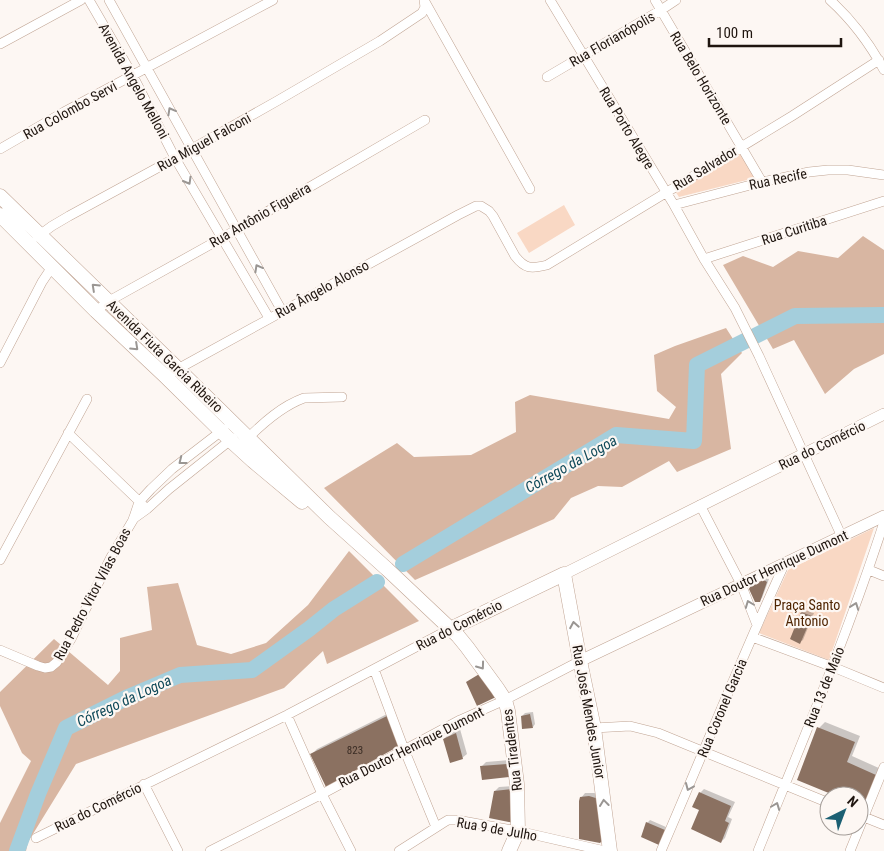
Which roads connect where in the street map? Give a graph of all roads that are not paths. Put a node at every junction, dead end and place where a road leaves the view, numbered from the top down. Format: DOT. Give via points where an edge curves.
graph roads {
  1 [pos="81,0"];
  2 [pos="89,0"];
  3 [pos="109,0"];
  4 [pos="273,0"];
  5 [pos="424,0"];
  6 [pos="550,0"];
  7 [pos="655,0"];
  8 [pos="676,0"];
  9 [pos="833,3"];
  10 [pos="661,10"];
  11 [pos="0,44"];
  12 [pos="583,55"];
  13 [pos="878,60"];
  14 [pos="148,68"];
  15 [pos="884,70"];
  16 [pos="133,76"];
  17 [pos="547,77"];
  18 [pos="425,120"];
  19 [pos="742,146"];
  20 [pos="0,149"];
  21 [pos="192,149"];
  22 [pos="175,158"];
  23 [pos="884,175"];
  24 [pos="762,182"];
  25 [pos="530,189"];
  26 [pos="665,192"];
  27 [pos="0,196"];
  28 [pos="884,201"];
  29 [pos="674,205"];
  30 [pos="481,206"];
  31 [pos="0,215"];
  32 [pos="236,229"];
  33 [pos="222,238"];
  34 [pos="34,239"];
  35 [pos="704,259"];
  36 [pos="52,267"];
  37 [pos="109,301"];
  38 [pos="96,311"];
  39 [pos="282,311"];
  40 [pos="269,318"];
  41 [pos="0,363"];
  42 [pos="178,369"];
  43 [pos="165,376"];
  44 [pos="342,397"];
  45 [pos="87,398"];
  46 [pos="884,414"];
  47 [pos="241,430"];
  48 [pos="68,433"];
  49 [pos="226,436"];
  50 [pos="803,454"];
  51 [pos="258,456"];
  52 [pos="139,502"];
  53 [pos="700,505"];
  54 [pos="147,509"];
  55 [pos="884,516"];
  56 [pos="133,520"];
  57 [pos="884,522"];
  58 [pos="842,537"];
  59 [pos="0,560"];
  60 [pos="784,565"];
  61 [pos="868,570"];
  62 [pos="564,574"];
  63 [pos="884,576"];
  64 [pos="741,584"];
  65 [pos="756,625"];
  66 [pos="450,629"];
  67 [pos="752,637"];
  68 [pos="0,650"];
  69 [pos="580,661"];
  70 [pos="833,667"];
  71 [pos="374,668"];
  72 [pos="884,688"];
  73 [pos="506,700"];
  74 [pos="287,715"];
  75 [pos="594,728"];
  76 [pos="404,749"];
  77 [pos="704,752"];
  78 [pos="884,766"];
  79 [pos="144,784"];
  80 [pos="785,785"];
  81 [pos="322,794"];
  82 [pos="819,799"];
  83 [pos="869,799"];
  84 [pos="869,819"];
  85 [pos="884,825"];
  86 [pos="436,826"];
  87 [pos="518,831"];
  88 [pos="855,836"];
  89 [pos="36,838"];
  90 [pos="178,851"];
  91 [pos="210,851"];
  92 [pos="351,851"];
  93 [pos="398,851"];
  94 [pos="509,851"];
  95 [pos="605,851"];
  96 [pos="610,851"];
  97 [pos="661,851"];
  98 [pos="758,851"];
  99 [pos="850,851"];
  1 -- 11 [label="street"];
  2 -- 16 [label="street, Avenida Angelo Melloni"];
  3 -- 14 [label="street, Avenida Angelo Melloni"];
  4 -- 14 [label="street, Rua Colombo Servi"];
  5 -- 21 [label="street, Rua Miguel Falconi" via="422,13 380,41"];
  5 -- 25 [label="street"];
  6 -- 12 [label="street, Rua Porto Alegre"];
  7 -- 10 [label="street, Rua Belo Horizonte"];
  8 -- 10 [label="street, Rua Florianópolis"];
  9 -- 13 [label="street" via="868,42"];
  10 -- 12 [label="street, Rua Florianópolis"];
  10 -- 19 [label="street, Rua Belo Horizonte"];
  12 -- 17 [label="street, Rua Florianópolis"];
  12 -- 26 [label="street, Rua Porto Alegre"];
  13 -- 15 [label="street"];
  13 -- 19 [label="street, Rua Salvador"];
  14 -- 16 [label="street, Rua Colombo Servi"];
  21 -- 14 [label="street, Avenida Angelo Melloni, one-way"];
  16 -- 20 [label="street, Rua Colombo Servi"];
  16 -- 22 [label="street, Avenida Angelo Melloni"];
  18 -- 32 [label="street, Rua Antônio Figueira"];
  19 -- 24 [label="street, Rua Belo Horizonte"];
  19 -- 26 [label="street, Rua Salvador"];
  21 -- 22 [label="street, Rua Miguel Falconi"];
  21 -- 32 [label="street, Avenida Angelo Melloni"];
  22 -- 33 [label="street, Avenida Angelo Melloni, one-way"];
  22 -- 34 [label="street, Rua Miguel Falconi"];
  23 -- 24 [label="street, Rua Recife" via="828,170"];
  24 -- 29 [label="street, Rua Recife"];
  26 -- 29 [label="street, Rua Porto Alegre"];
  26 -- 30 [label="street, Rua Salvador" via="547,264 533,268 520,263 493,216"];
  27 -- 34 [label="main road, Avenida Fiuta Garcia Ribeiro"];
  28 -- 35 [label="street, Rua Curitiba"];
  29 -- 35 [label="street, Rua Porto Alegre"];
  30 -- 39 [label="street, Rua Ângelo Alonso" via="458,215"];
  31 -- 34 [label="main road, Avenida Fiuta Garcia Ribeiro"];
  32 -- 33 [label="street, Rua Antônio Figueira"];
  39 -- 32 [label="street, Avenida Angelo Melloni, one-way"];
  33 -- 37 [label="street, Rua Antônio Figueira"];
  33 -- 40 [label="street, Avenida Angelo Melloni"];
  34 -- 36 [label="main road, Avenida Fiuta Garcia Ribeiro"];
  37 -- 34 [label="main road, Avenida Fiuta Garcia Ribeiro, one-way"];
  35 -- 50 [label="street, Rua Porto Alegre" via="735,308"];
  36 -- 38 [label="main road, Avenida Fiuta Garcia Ribeiro"];
  36 -- 41 [label="street"];
  37 -- 38 [label="street, Rua Antônio Figueira"];
  37 -- 42 [label="main road, Avenida Fiuta Garcia Ribeiro"];
  38 -- 43 [label="main road, Avenida Fiuta Garcia Ribeiro, one-way"];
  39 -- 40 [label="street, Rua Ângelo Alonso"];
  40 -- 42 [label="street, Rua Ângelo Alonso"];
  42 -- 43 [label="street, Rua Ângelo Alonso"];
  42 -- 47 [label="main road, Avenida Fiuta Garcia Ribeiro"];
  43 -- 49 [label="main road, Avenida Fiuta Garcia Ribeiro"];
  44 -- 47 [label="street" via="304,398"];
  45 -- 48 [label="street"];
  46 -- 50 [label="street, Rua do Comércio"];
  47 -- 49 [label="street"];
  47 -- 49 [label="street"];
  47 -- 51 [label="main road, Avenida Fiuta Garcia Ribeiro"];
  48 -- 52 [label="street"];
  48 -- 59 [label="street"];
  49 -- 51 [label="main road, Avenida Fiuta Garcia Ribeiro"];
  49 -- 52 [label="street, Rua Pedro Vitor Vilas Boas, one-way" via="172,468"];
  49 -- 54 [label="street, Rua Pedro Vitor Vilas Boas"];
  50 -- 53 [label="street, Rua do Comércio"];
  50 -- 58 [label="street, Rua Porto Alegre"];
  51 -- 66 [label="main road, Avenida Fiuta Garcia Ribeiro" via="306,505 329,517"];
  52 -- 54 [label="street"];
  52 -- 56 [label="street, Rua Pedro Vitor Vilas Boas"];
  53 -- 62 [label="street, Rua do Comércio"];
  53 -- 64 [label="street"];
  54 -- 56 [label="street, Rua Pedro Vitor Vilas Boas"];
  55 -- 58 [label="street, Rua Doutor Henrique Dumont"];
  56 -- 68 [label="street, Rua Pedro Vitor Vilas Boas" via="57,662 45,668"];
  57 -- 61 [label="street, Rua 13 de Maio"];
  58 -- 60 [label="street, Rua Doutor Henrique Dumont"];
  60 -- 64 [label="street, Rua Doutor Henrique Dumont"];
  60 -- 65 [label="street, Rua Coronel Garcia"];
  61 -- 63 [label="street"];
  70 -- 61 [label="street, Rua 13 de Maio, one-way"];
  62 -- 66 [label="main road, Rua do Comércio"];
  69 -- 62 [label="main road, Rua José Mendes Junior, one-way"];
  65 -- 64 [label="street, one-way"];
  64 -- 69 [label="street, Rua Doutor Henrique Dumont"];
  65 -- 67 [label="street, Rua Coronel Garcia"];
  66 -- 71 [label="street, Rua do Comércio"];
  66 -- 73 [label="main road, Rua Tiradentes, one-way" via="467,646"];
  67 -- 70 [label="street"];
  67 -- 77 [label="street, Rua Coronel Garcia"];
  69 -- 73 [label="street, Rua Doutor Henrique Dumont"];
  69 -- 75 [label="main road, Rua José Mendes Junior"];
  70 -- 72 [label="street"];
  70 -- 80 [label="street, Rua 13 de Maio"];
  71 -- 74 [label="street, Rua do Comércio"];
  71 -- 76 [label="street"];
  73 -- 76 [label="street, Rua Doutor Henrique Dumont"];
  73 -- 87 [label="main road, Rua Tiradentes" via="517,784"];
  74 -- 79 [label="street, Rua do Comércio"];
  74 -- 81 [label="street"];
  75 -- 77 [label="street" via="630,726 658,733"];
  96 -- 75 [label="main road, Rua José Mendes Junior, one-way"];
  76 -- 81 [label="street, Rua Doutor Henrique Dumont"];
  76 -- 86 [label="street"];
  77 -- 80 [label="street"];
  77 -- 97 [label="street, Rua Coronel Garcia, one-way"];
  78 -- 83 [label="street"];
  79 -- 89 [label="street, Rua do Comércio"];
  79 -- 90 [label="street"];
  80 -- 82 [label="street"];
  98 -- 80 [label="street, Rua 13 de Maio, one-way"];
  81 -- 91 [label="street, Rua Doutor Henrique Dumont"];
  81 -- 92 [label="street"];
  84 -- 85 [label="street"];
  86 -- 87 [label="street, Rua 9 de Julho" via="448,820 469,821"];
  86 -- 93 [label="street"];
  87 -- 94 [label="main road"];
  87 -- 95 [label="street, Rua 9 de Julho"];
  88 -- 99 [label="street"];
}
